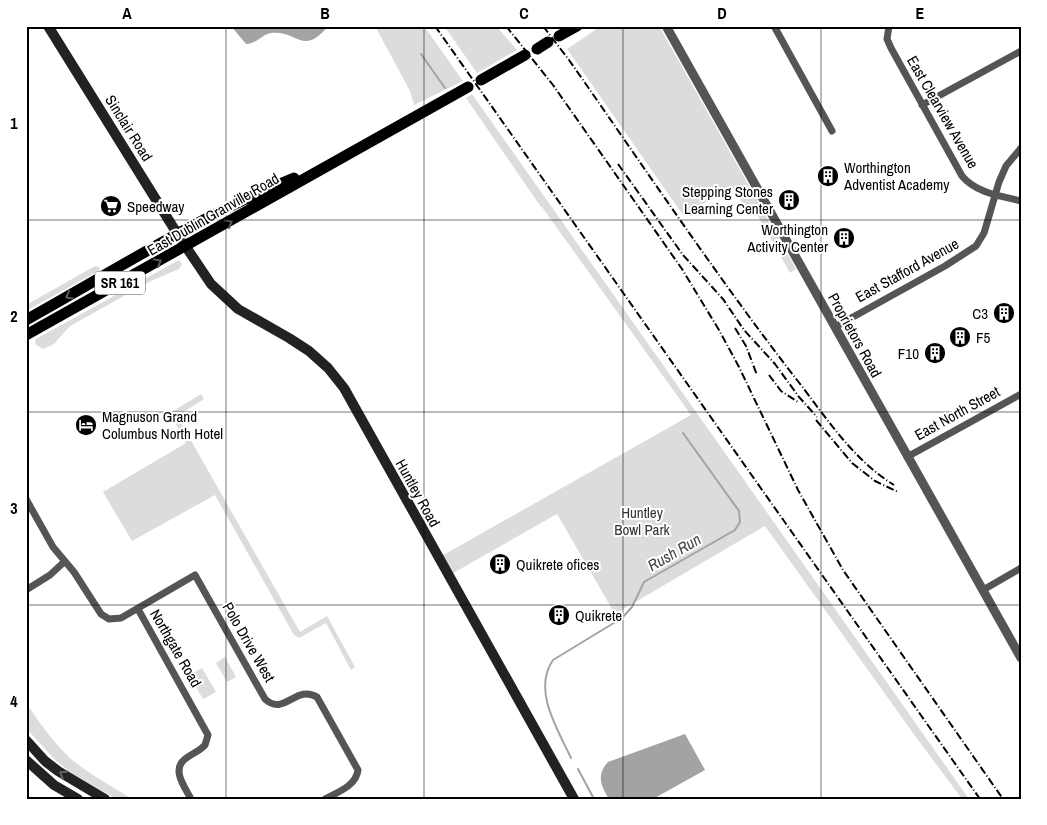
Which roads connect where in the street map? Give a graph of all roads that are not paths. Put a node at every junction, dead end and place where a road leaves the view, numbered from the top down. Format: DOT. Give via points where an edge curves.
graph roads {
  1 [pos="48,26"];
  2 [pos="577,26"];
  3 [pos="666,26"];
  4 [pos="774,26"];
  5 [pos="888,28"];
  6 [pos="537,48"];
  7 [pos="1021,51"];
  8 [pos="525,55"];
  9 [pos="481,80"];
  10 [pos="468,87"];
  11 [pos="922,105"];
  12 [pos="832,131"];
  13 [pos="1021,148"];
  14 [pos="335,161"];
  15 [pos="996,194"];
  16 [pos="1021,202"];
  17 [pos="178,235"];
  18 [pos="186,247"];
  19 [pos="26,320"];
  20 [pos="835,327"];
  21 [pos="26,335"];
  22 [pos="1021,394"];
  23 [pos="907,457"];
  24 [pos="26,498"];
  25 [pos="64,562"];
  26 [pos="1021,568"];
  27 [pos="26,590"];
  28 [pos="983,590"];
  29 [pos="138,609"];
  30 [pos="1021,658"];
  31 [pos="26,740"];
  32 [pos="26,760"];
  33 [pos="78,799"];
  34 [pos="105,799"];
  35 [pos="191,799"];
  36 [pos="325,799"];
  37 [pos="574,799"];
  1 -- 17 [label="main road, Sinclair Road"];
  2 -- 6 [label="main road"];
  3 -- 20 [label="street, Proprietors Road"];
  4 -- 12 [label="street"];
  5 -- 11 [label="street, East Clearview Avenue" via="888,43"];
  7 -- 11 [label="street"];
  8 -- 9 [label="main road"];
  10 -- 14 [label="main road, East Dublin Granville Road / SR 161"];
  11 -- 15 [label="street, East Clearview Avenue" via="962,176 975,187"];
  13 -- 15 [label="street, East Stafford Avenue" via="1006,166"];
  14 -- 17 [label="main road, East Dublin Granville Road / SR 161" via="250,196"];
  18 -- 14 [label="main road, East Dublin Granville Road / SR 161, one-way"];
  15 -- 16 [label="street, East Clearview Avenue"];
  15 -- 20 [label="street, East Stafford Avenue" via="984,232 970,251"];
  17 -- 18 [label="main road, Sinclair Road"];
  17 -- 19 [label="main road, East Dublin Granville Road / SR 161, one-way"];
  21 -- 18 [label="main road, East Dublin Granville Road / SR 161, one-way"];
  18 -- 37 [label="main road, Huntley Road" via="211,284 227,300 309,351 344,388"];
  20 -- 23 [label="street, Proprietors Road"];
  22 -- 23 [label="street, East North Street"];
  23 -- 28 [label="street, Proprietors Road"];
  24 -- 25 [label="street, Northgate Road"];
  25 -- 27 [label="street"];
  25 -- 29 [label="street, Northgate Road" via="104,617 118,619"];
  26 -- 28 [label="street"];
  28 -- 30 [label="street, Proprietors Road"];
  29 -- 35 [label="street, Northgate Road" via="208,735 205,746 179,767 179,777"];
  29 -- 36 [label="street, Polo Drive West" via="195,576 265,699 278,705 304,693 317,697 358,770 349,785"];
  34 -- 31 [label="main road, one-way" via="58,771"];
  32 -- 33 [label="main road"];
}
